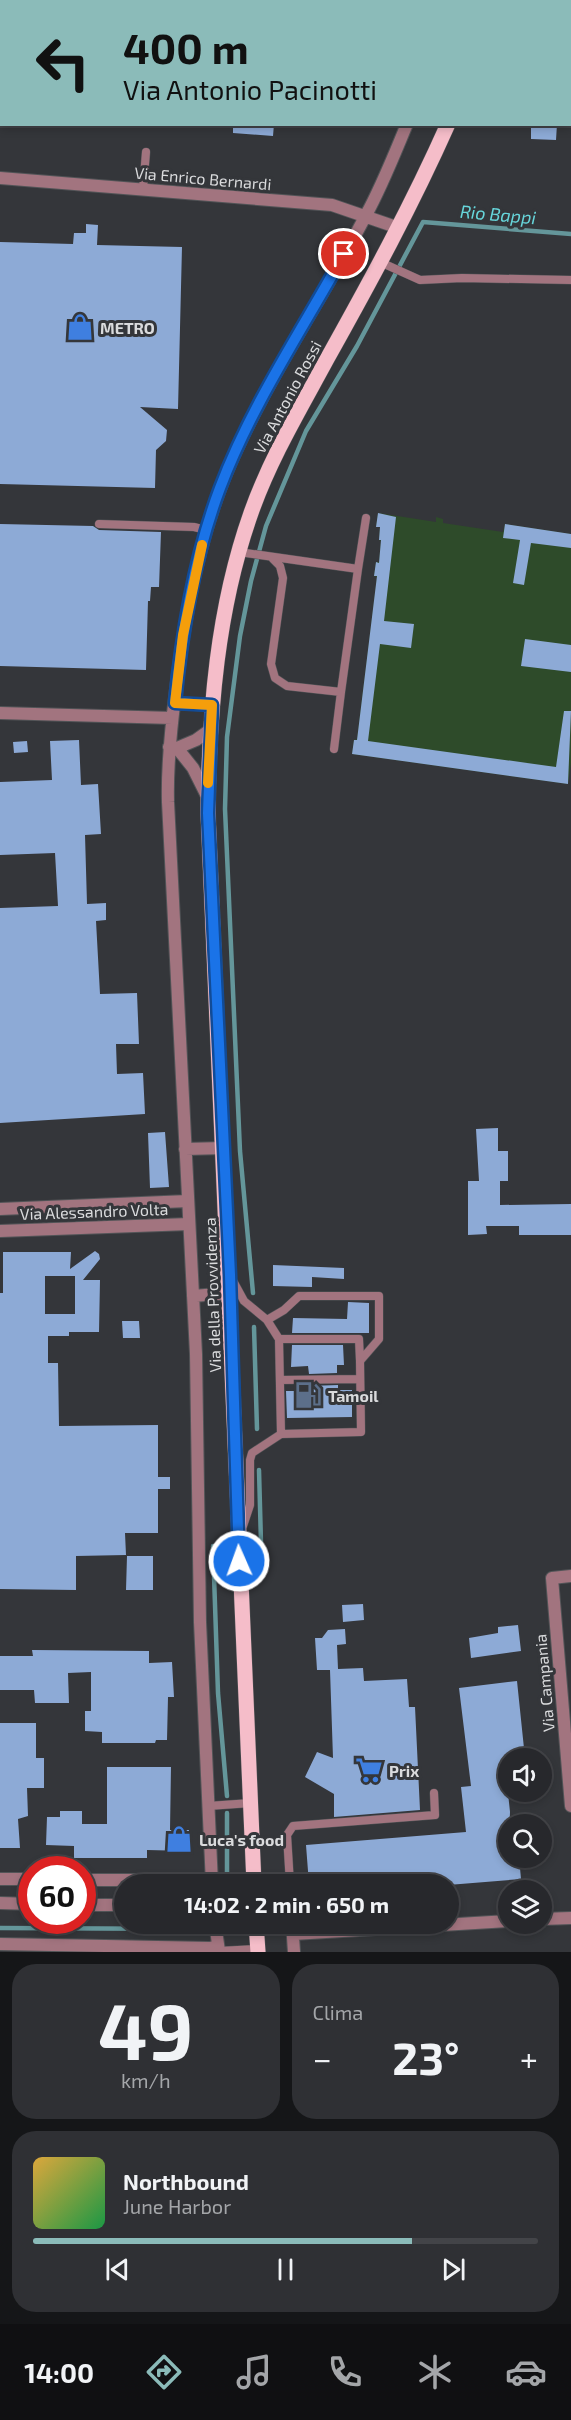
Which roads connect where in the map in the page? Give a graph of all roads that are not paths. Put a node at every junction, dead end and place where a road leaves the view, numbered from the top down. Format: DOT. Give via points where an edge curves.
graph roads {
  1 [pos="406,126"];
  2 [pos="447,126"];
  3 [pos="146,152"];
  4 [pos="0,178"];
  5 [pos="143,189"];
  6 [pos="366,215"];
  7 [pos="399,228"];
  8 [pos="386,265"];
  9 [pos="571,280"];
  10 [pos="366,518"];
  11 [pos="99,524"];
  12 [pos="206,530"];
  13 [pos="247,554"];
  14 [pos="270,558"];
  15 [pos="358,569"];
  16 [pos="341,692"];
  17 [pos="175,703"];
  18 [pos="212,705"];
  19 [pos="0,713"];
  20 [pos="172,718"];
  21 [pos="210,730"];
  22 [pos="173,747"];
  23 [pos="334,749"];
  24 [pos="208,798"];
  25 [pos="224,1148"];
  26 [pos="184,1149"];
  27 [pos="188,1201"];
  28 [pos="0,1209"];
  29 [pos="189,1224"];
  30 [pos="0,1231"];
  31 [pos="230,1275"];
  32 [pos="230,1293"];
  33 [pos="193,1296"];
  34 [pos="267,1320"];
  35 [pos="279,1339"];
  36 [pos="360,1361"];
  37 [pos="360,1379"];
  38 [pos="280,1380"];
  39 [pos="281,1434"];
  40 [pos="238,1539"];
  41 [pos="571,1576"];
  42 [pos="435,1793"];
  43 [pos="251,1803"];
  44 [pos="208,1806"];
  45 [pos="571,1806"];
  46 [pos="212,1874"];
  47 [pos="255,1874"];
  48 [pos="289,1874"];
  49 [pos="0,1879"];
  50 [pos="18,1879"];
  51 [pos="96,1880"];
  52 [pos="114,1880"];
  53 [pos="0,1904"];
  54 [pos="18,1904"];
  55 [pos="96,1905"];
  56 [pos="114,1905"];
  57 [pos="571,1918"];
  58 [pos="552,1919"];
  59 [pos="498,1921"];
  60 [pos="459,1923"];
  61 [pos="257,1934"];
  62 [pos="292,1934"];
  63 [pos="217,1941"];
  64 [pos="0,1944"];
  65 [pos="258,1950"];
  66 [pos="294,1952"];
  1 -- 6 [label="street, Via Antonio Rossi"];
  2 -- 7 [label="main road, Via Antonio Rossi"];
  3 -- 5 [label="lane"];
  4 -- 5 [label="street, Via Enrico Bernardi"];
  5 -- 6 [label="street, Via Enrico Bernardi" via="332,205"];
  6 -- 7 [label="street, Via Enrico Bernardi"];
  6 -- 12 [label="street, Via Antonio Rossi" via="237,448"];
  7 -- 8 [label="main road, Via Antonio Rossi"];
  8 -- 9 [label="lane" via="420,280"];
  8 -- 13 [label="main road, Via Antonio Rossi" via="272,461 251,513"];
  10 -- 15 [label="lane"];
  11 -- 12 [label="lane"];
  12 -- 17 [label="street, Via Antonio Rossi" via="183,635"];
  13 -- 14 [label="lane"];
  13 -- 18 [label="main road, Via Antonio Rossi" via="222,626"];
  14 -- 15 [label="lane"];
  14 -- 16 [label="lane" via="284,578 271,664 275,678 286,686"];
  15 -- 16 [label="lane"];
  16 -- 23 [label="lane"];
  17 -- 18 [label="street"];
  17 -- 20 [label="street, Via Antonio Rossi"];
  18 -- 21 [label="main road, Via della Provvidenza"];
  19 -- 20 [label="street"];
  20 -- 22 [label="street, Via della Provvidenza"];
  21 -- 22 [label="street" via="196,740"];
  21 -- 24 [label="main road, Via della Provvidenza"];
  22 -- 24 [label="street" via="193,768"];
  22 -- 26 [label="street, Via della Provvidenza" via="168,802"];
  24 -- 25 [label="main road, Via della Provvidenza"];
  25 -- 26 [label="street"];
  25 -- 31 [label="main road, Via della Provvidenza"];
  26 -- 27 [label="street, Via della Provvidenza"];
  27 -- 28 [label="street, Via Alessandro Volta"];
  27 -- 29 [label="street, Via della Provvidenza"];
  29 -- 30 [label="street, Via Alessandro Volta"];
  29 -- 33 [label="street, Via della Provvidenza"];
  31 -- 32 [label="main road, Via della Provvidenza"];
  31 -- 34 [label="lane" via="244,1300"];
  32 -- 33 [label="street"];
  32 -- 40 [label="main road, Via della Provvidenza"];
  33 -- 44 [label="street, Via della Provvidenza"];
  34 -- 35 [label="lane"];
  34 -- 36 [label="lane" via="299,1296 379,1296 379,1339"];
  35 -- 36 [label="lane" via="359,1339"];
  35 -- 38 [label="lane"];
  36 -- 37 [label="lane"];
  37 -- 38 [label="lane"];
  37 -- 39 [label="lane" via="361,1432"];
  38 -- 39 [label="lane"];
  39 -- 40 [label="lane" via="252,1453 250,1505"];
  40 -- 43 [label="main road, Via della Provvidenza"];
  41 -- 45 [label="street, Via Campania" via="552,1578"];
  42 -- 48 [label="lane" via="435,1815 293,1826 287,1834"];
  43 -- 44 [label="lane"];
  43 -- 47 [label="main road, Via della Provvidenza"];
  44 -- 46 [label="street, Via della Provvidenza"];
  49 -- 50 [label="street"];
  51 -- 52 [label="street"];
  53 -- 54 [label="street"];
  55 -- 56 [label="street"];
  57 -- 58 [label="street"];
  59 -- 60 [label="street"];
  61 -- 65 [label="main road"];
  62 -- 66 [label="street"];
  63 -- 64 [label="street" via="210,1948"];
  63 -- 65 [label="lane"];
}
